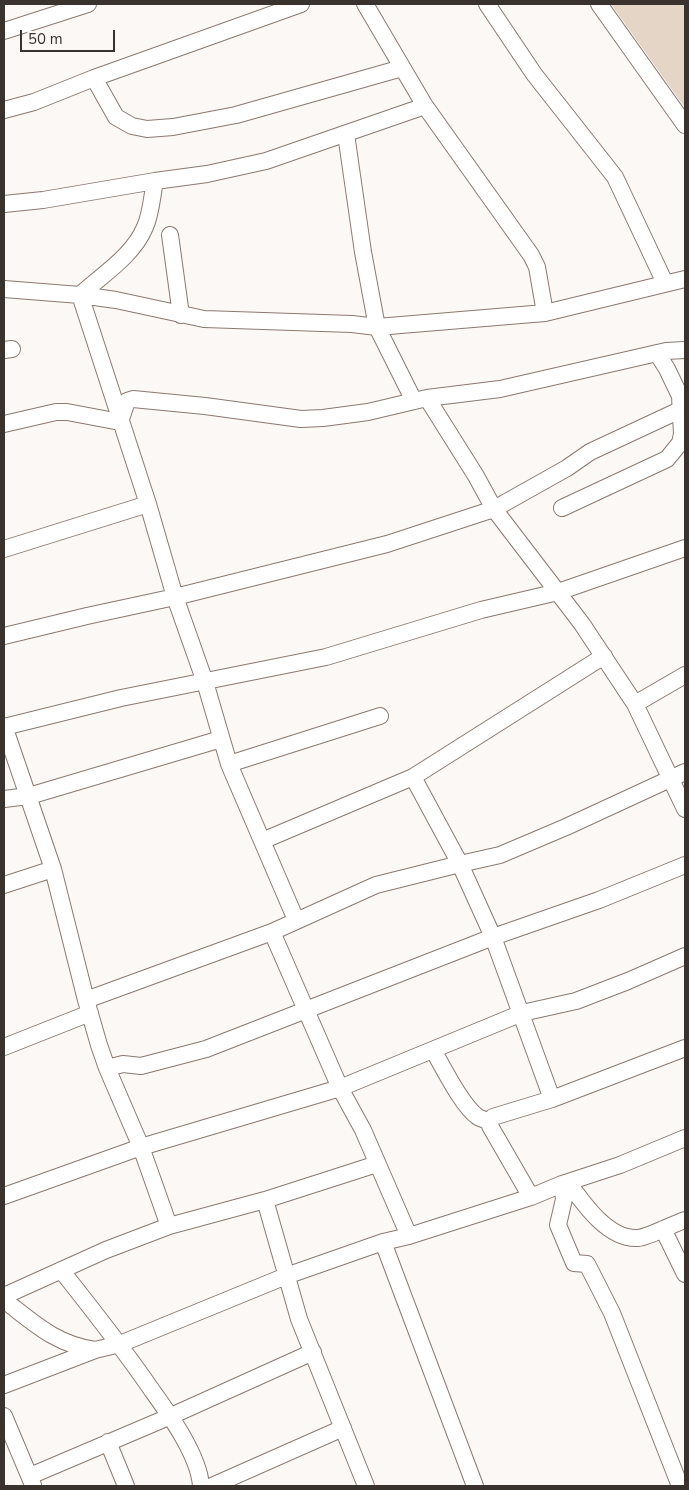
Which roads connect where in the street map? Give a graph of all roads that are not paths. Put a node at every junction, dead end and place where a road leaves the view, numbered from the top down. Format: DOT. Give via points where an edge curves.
graph roads {
  1 [pos="88,4"];
  2 [pos="301,4"];
  3 [pos="366,4"];
  4 [pos="599,4"];
  5 [pos="490,5"];
  6 [pos="4,31"];
  7 [pos="402,68"];
  8 [pos="94,78"];
  9 [pos="425,106"];
  10 [pos="4,110"];
  11 [pos="685,125"];
  12 [pos="346,134"];
  13 [pos="155,181"];
  14 [pos="4,204"];
  15 [pos="170,235"];
  16 [pos="685,278"];
  17 [pos="665,283"];
  18 [pos="4,289"];
  19 [pos="80,295"];
  20 [pos="545,313"];
  21 [pos="181,315"];
  22 [pos="376,327"];
  23 [pos="672,351"];
  24 [pos="420,400"];
  25 [pos="682,403"];
  26 [pos="120,422"];
  27 [pos="4,424"];
  28 [pos="148,504"];
  29 [pos="562,508"];
  30 [pos="494,509"];
  31 [pos="685,548"];
  32 [pos="4,549"];
  33 [pos="558,592"];
  34 [pos="175,597"];
  35 [pos="4,636"];
  36 [pos="604,656"];
  37 [pos="685,674"];
  38 [pos="205,682"];
  39 [pos="636,704"];
  40 [pos="380,716"];
  41 [pos="4,726"];
  42 [pos="221,739"];
  43 [pos="229,764"];
  44 [pos="679,775"];
  45 [pos="413,777"];
  46 [pos="29,796"];
  47 [pos="4,800"];
  48 [pos="685,809"];
  49 [pos="262,841"];
  50 [pos="460,864"];
  51 [pos="685,865"];
  52 [pos="53,869"];
  53 [pos="4,885"];
  54 [pos="296,920"];
  55 [pos="272,932"];
  56 [pos="494,937"];
  57 [pos="685,956"];
  58 [pos="88,1006"];
  59 [pos="305,1010"];
  60 [pos="522,1014"];
  61 [pos="4,1047"];
  62 [pos="685,1048"];
  63 [pos="433,1050"];
  64 [pos="106,1068"];
  65 [pos="340,1088"];
  66 [pos="552,1099"];
  67 [pos="490,1121"];
  68 [pos="685,1138"];
  69 [pos="141,1147"];
  70 [pos="377,1164"];
  71 [pos="565,1183"];
  72 [pos="4,1196"];
  73 [pos="531,1197"];
  74 [pos="265,1200"];
  75 [pos="685,1220"];
  76 [pos="169,1226"];
  77 [pos="663,1229"];
  78 [pos="409,1236"];
  79 [pos="383,1242"];
  80 [pos="61,1270"];
  81 [pos="685,1274"];
  82 [pos="286,1276"];
  83 [pos="4,1298"];
  84 [pos="120,1344"];
  85 [pos="95,1350"];
  86 [pos="313,1352"];
  87 [pos="4,1385"];
  88 [pos="4,1416"];
  89 [pos="170,1416"];
  90 [pos="343,1428"];
  91 [pos="108,1442"];
  92 [pos="32,1481"];
  93 [pos="126,1486"];
  94 [pos="201,1486"];
  95 [pos="212,1486"];
  96 [pos="366,1486"];
  97 [pos="475,1486"];
  98 [pos="680,1486"];
  1 -- 6 [label="street"];
  2 -- 8 [label="street"];
  3 -- 7 [label="street"];
  4 -- 11 [label="street"];
  5 -- 17 [label="street" via="534,74 615,177"];
  7 -- 8 [label="street" via="236,115 147,129 132,126 116,117"];
  7 -- 9 [label="street"];
  8 -- 10 [label="street" via="34,102"];
  9 -- 12 [label="street"];
  9 -- 20 [label="street" via="531,255"];
  12 -- 13 [label="street" via="266,161 208,174"];
  12 -- 22 [label="street"];
  13 -- 14 [label="street"];
  13 -- 19 [label="street" via="146,227 124,256"];
  15 -- 21 [label="street"];
  16 -- 17 [label="street"];
  17 -- 20 [label="street"];
  18 -- 19 [label="street"];
  19 -- 21 [label="street"];
  19 -- 26 [label="street"];
  20 -- 22 [label="street"];
  21 -- 22 [label="street" via="204,319"];
  22 -- 24 [label="street"];
  23 -- 24 [label="street" via="500,389"];
  23 -- 25 [label="street" via="667,369"];
  24 -- 26 [label="street" via="368,412 301,419 133,399 124,404"];
  24 -- 30 [label="street" via="476,476"];
  25 -- 29 [label="street" via="680,443 667,459"];
  25 -- 30 [label="street" via="590,452"];
  26 -- 27 [label="street" via="56,412"];
  26 -- 28 [label="street"];
  28 -- 32 [label="street"];
  28 -- 34 [label="street"];
  30 -- 33 [label="street"];
  30 -- 34 [label="street" via="387,544"];
  31 -- 33 [label="street"];
  33 -- 36 [label="street"];
  33 -- 38 [label="street" via="481,610 326,657"];
  34 -- 35 [label="street"];
  34 -- 38 [label="street"];
  36 -- 39 [label="street"];
  36 -- 45 [label="street"];
  37 -- 39 [label="street"];
  38 -- 41 [label="street"];
  38 -- 42 [label="street"];
  39 -- 44 [label="street"];
  40 -- 43 [label="street"];
  41 -- 46 [label="street"];
  42 -- 43 [label="street"];
  42 -- 46 [label="street"];
  43 -- 49 [label="street"];
  44 -- 48 [label="street"];
  44 -- 50 [label="street" via="500,856"];
  45 -- 49 [label="street"];
  45 -- 50 [label="street"];
  46 -- 47 [label="street"];
  46 -- 52 [label="street"];
  49 -- 54 [label="street"];
  50 -- 54 [label="street" via="376,885"];
  50 -- 56 [label="street"];
  51 -- 56 [label="street"];
  52 -- 53 [label="street"];
  52 -- 58 [label="street"];
  54 -- 55 [label="street"];
  55 -- 58 [label="street"];
  55 -- 59 [label="street"];
  56 -- 59 [label="street"];
  56 -- 60 [label="street"];
  57 -- 60 [label="street" via="576,1001"];
  58 -- 61 [label="street"];
  58 -- 64 [label="street"];
  59 -- 64 [label="street" via="206,1050 141,1066 123,1064"];
  59 -- 65 [label="street"];
  60 -- 63 [label="street"];
  60 -- 66 [label="street"];
  62 -- 66 [label="street"];
  63 -- 65 [label="street"];
  63 -- 67 [label="street" via="470,1109 478,1117"];
  64 -- 69 [label="street"];
  65 -- 69 [label="street"];
  65 -- 70 [label="street"];
  66 -- 67 [label="street" via="493,1117"];
  67 -- 73 [label="street"];
  68 -- 71 [label="street"];
  69 -- 72 [label="street"];
  69 -- 76 [label="street"];
  70 -- 74 [label="street"];
  70 -- 78 [label="street"];
  71 -- 73 [label="street"];
  71 -- 77 [label="street" via="591,1213 618,1233 640,1238"];
  71 -- 98 [label="street" via="558,1225 574,1263 587,1264 612,1314"];
  73 -- 78 [label="street"];
  74 -- 76 [label="street"];
  74 -- 82 [label="street"];
  75 -- 77 [label="street"];
  76 -- 80 [label="street"];
  77 -- 81 [label="street"];
  78 -- 79 [label="street"];
  79 -- 82 [label="street"];
  79 -- 97 [label="street"];
  80 -- 83 [label="street"];
  80 -- 84 [label="street"];
  82 -- 84 [label="street"];
  82 -- 86 [label="street"];
  83 -- 85 [label="street" via="51,1335 68,1344"];
  84 -- 85 [label="street"];
  84 -- 89 [label="street"];
  85 -- 87 [label="street"];
  86 -- 89 [label="street"];
  86 -- 90 [label="street"];
  88 -- 92 [label="street"];
  89 -- 91 [label="street"];
  89 -- 94 [label="street" via="197,1466"];
  90 -- 95 [label="street"];
  90 -- 96 [label="street"];
  91 -- 92 [label="street"];
  91 -- 93 [label="street"];
}
